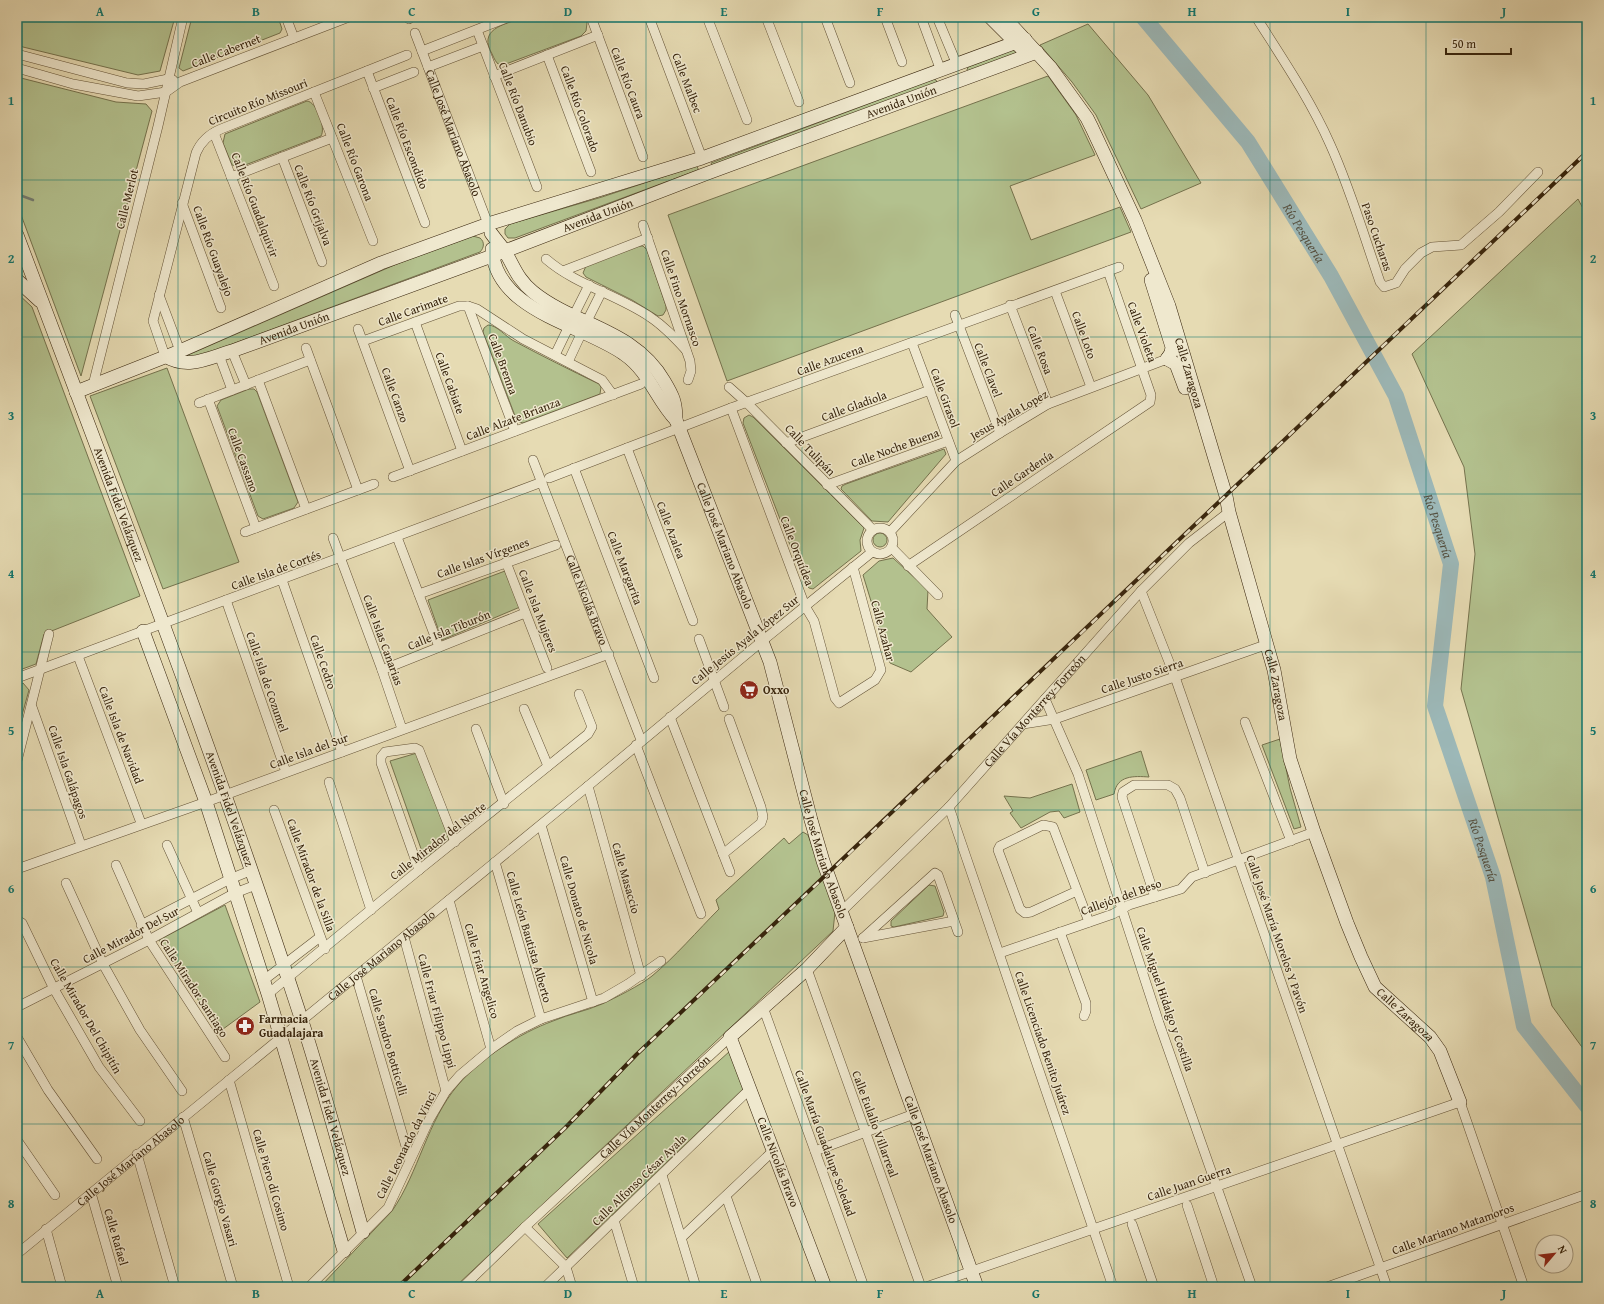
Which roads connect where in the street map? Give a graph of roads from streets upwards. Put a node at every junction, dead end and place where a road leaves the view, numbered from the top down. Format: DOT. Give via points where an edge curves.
graph roads {
  1 [pos="183,17"];
  2 [pos="286,17"];
  3 [pos="347,17"];
  4 [pos="509,17"];
  5 [pos="591,17"];
  6 [pos="649,17"];
  7 [pos="707,17"];
  8 [pos="766,17"];
  9 [pos="825,17"];
  10 [pos="884,17"];
  11 [pos="921,17"];
  12 [pos="937,17"];
  13 [pos="990,17"];
  14 [pos="1256,17"];
  15 [pos="1002,22"];
  16 [pos="476,30"];
  17 [pos="415,33"];
  18 [pos="598,35"];
  19 [pos="294,38"];
  20 [pos="1020,41"];
  21 [pos="483,46"];
  22 [pos="422,51"];
  23 [pos="996,51"];
  24 [pos="1033,54"];
  25 [pos="407,55"];
  26 [pos="547,55"];
  27 [pos="18,56"];
  28 [pos="902,62"];
  29 [pos="957,65"];
  30 [pos="428,67"];
  31 [pos="17,68"];
  32 [pos="367,71"];
  33 [pos="941,71"];
  34 [pos="414,72"];
  35 [pos="494,76"];
  36 [pos="168,78"];
  37 [pos="963,80"];
  38 [pos="180,82"];
  39 [pos="850,83"];
  40 [pos="947,86"];
  41 [pos="373,88"];
  42 [pos="166,92"];
  43 [pos="314,92"];
  44 [pos="799,102"];
  45 [pos="747,120"];
  46 [pos="214,133"];
  47 [pos="332,138"];
  48 [pos="282,157"];
  49 [pos="643,157"];
  50 [pos="702,158"];
  51 [pos="591,172"];
  52 [pos="1538,172"];
  53 [pos="708,173"];
  54 [pos="231,177"];
  55 [pos="537,187"];
  56 [pos="182,203"];
  57 [pos="425,223"];
  58 [pos="643,225"];
  59 [pos="489,228"];
  60 [pos="17,236"];
  61 [pos="648,238"];
  62 [pos="373,241"];
  63 [pos="1145,245"];
  64 [pos="498,254"];
  65 [pos="546,259"];
  66 [pos="322,262"];
  67 [pos="1119,266"];
  68 [pos="563,270"];
  69 [pos="1108,271"];
  70 [pos="17,280"];
  71 [pos="589,285"];
  72 [pos="274,286"];
  73 [pos="532,291"];
  74 [pos="602,291"];
  75 [pos="1055,291"];
  76 [pos="159,295"];
  77 [pos="524,302"];
  78 [pos="43,304"];
  79 [pos="1010,305"];
  80 [pos="468,306"];
  81 [pos="221,308"];
  82 [pos="955,315"];
  83 [pos="572,321"];
  84 [pos="415,322"];
  85 [pos="959,325"];
  86 [pos="584,327"];
  87 [pos="358,329"];
  88 [pos="363,341"];
  89 [pos="912,343"];
  90 [pos="306,348"];
  91 [pos="686,350"];
  92 [pos="180,351"];
  93 [pos="232,351"];
  94 [pos="1184,353"];
  95 [pos="219,355"];
  96 [pos="555,355"];
  97 [pos="165,356"];
  98 [pos="1167,359"];
  99 [pos="310,360"];
  100 [pos="568,362"];
  101 [pos="1143,368"];
  102 [pos="258,380"];
  103 [pos="688,380"];
  104 [pos="641,384"];
  105 [pos="93,385"];
  106 [pos="246,385"];
  107 [pos="729,387"];
  108 [pos="1091,387"];
  109 [pos="232,390"];
  110 [pos="930,390"];
  111 [pos="76,392"];
  112 [pos="613,394"];
  113 [pos="208,399"];
  114 [pos="1197,399"];
  115 [pos="1150,402"];
  116 [pos="199,403"];
  117 [pos="747,403"];
  118 [pos="1048,404"];
  119 [pos="731,408"];
  120 [pos="677,424"];
  121 [pos="515,431"];
  122 [pos="1000,433"];
  123 [pos="948,441"];
  124 [pos="786,443"];
  125 [pos="627,448"];
  126 [pos="462,451"];
  127 [pos="533,460"];
  128 [pos="956,461"];
  129 [pos="574,468"];
  130 [pos="410,471"];
  131 [pos="393,477"];
  132 [pos="546,480"];
  133 [pos="374,484"];
  134 [pos="827,485"];
  135 [pos="358,490"];
  136 [pos="306,509"];
  137 [pos="1229,512"];
  138 [pos="256,528"];
  139 [pos="873,530"];
  140 [pos="245,532"];
  141 [pos="890,532"];
  142 [pos="397,537"];
  143 [pos="333,538"];
  144 [pos="556,545"];
  145 [pos="892,548"];
  146 [pos="872,552"];
  147 [pos="340,559"];
  148 [pos="506,562"];
  149 [pos="908,566"];
  150 [pos="853,567"];
  151 [pos="282,580"];
  152 [pos="1141,591"];
  153 [pos="419,594"];
  154 [pos="938,595"];
  155 [pos="226,600"];
  156 [pos="805,606"];
  157 [pos="525,613"];
  158 [pos="693,621"];
  159 [pos="164,624"];
  160 [pos="143,631"];
  161 [pos="50,634"];
  162 [pos="700,639"];
  163 [pos="761,642"];
  164 [pos="1268,644"];
  165 [pos="439,647"];
  166 [pos="609,654"];
  167 [pos="78,656"];
  168 [pos="547,668"];
  169 [pos="41,670"];
  170 [pos="382,670"];
  171 [pos="1175,677"];
  172 [pos="17,678"];
  173 [pos="654,678"];
  174 [pos="715,680"];
  175 [pos="579,694"];
  176 [pos="1045,698"];
  177 [pos="838,702"];
  178 [pos="32,707"];
  179 [pos="724,707"];
  180 [pos="524,709"];
  181 [pos="670,717"];
  182 [pos="729,719"];
  183 [pos="1055,719"];
  184 [pos="1245,722"];
  185 [pos="1023,724"];
  186 [pos="402,729"];
  187 [pos="476,729"];
  188 [pos="639,742"];
  189 [pos="342,752"];
  190 [pos="17,761"];
  191 [pos="548,766"];
  192 [pos="286,772"];
  193 [pos="329,782"];
  194 [pos="588,786"];
  195 [pos="226,794"];
  196 [pos="206,802"];
  197 [pos="504,804"];
  198 [pos="949,807"];
  199 [pos="274,810"];
  200 [pos="141,823"];
  201 [pos="541,825"];
  202 [pos="1314,832"];
  203 [pos="1291,841"];
  204 [pos="455,842"];
  205 [pos="81,845"];
  206 [pos="166,845"];
  207 [pos="723,854"];
  208 [pos="1239,861"];
  209 [pos="495,862"];
  210 [pos="116,865"];
  211 [pos="17,868"];
  212 [pos="252,870"];
  213 [pos="419,870"];
  214 [pos="730,872"];
  215 [pos="1205,872"];
  216 [pos="230,879"];
  217 [pos="66,883"];
  218 [pos="256,885"];
  219 [pos="1077,891"];
  220 [pos="235,892"];
  221 [pos="1155,896"];
  222 [pos="191,900"];
  223 [pos="449,900"];
  224 [pos="1122,909"];
  225 [pos="372,910"];
  226 [pos="842,911"];
  227 [pos="198,913"];
  228 [pos="701,914"];
  229 [pos="17,920"];
  230 [pos="954,922"];
  231 [pos="1089,922"];
  232 [pos="141,925"];
  233 [pos="847,927"];
  234 [pos="958,932"];
  235 [pos="1060,932"];
  236 [pos="320,937"];
  237 [pos="404,937"];
  238 [pos="149,940"];
  239 [pos="858,940"];
  240 [pos="325,948"];
  241 [pos="1000,953"];
  242 [pos="661,962"];
  243 [pos="102,964"];
  244 [pos="283,966"];
  245 [pos="807,969"];
  246 [pos="356,976"];
  247 [pos="641,976"];
  248 [pos="288,979"];
  249 [pos="264,980"];
  250 [pos="54,989"];
  251 [pos="268,994"];
  252 [pos="593,1002"];
  253 [pos="17,1007"];
  254 [pos="763,1007"];
  255 [pos="1084,1016"];
  256 [pos="302,1020"];
  257 [pos="540,1020"];
  258 [pos="17,1037"];
  259 [pos="282,1037"];
  260 [pos="730,1037"];
  261 [pos="492,1048"];
  262 [pos="225,1057"];
  263 [pos="229,1080"];
  264 [pos="750,1090"];
  265 [pos="182,1091"];
  266 [pos="446,1091"];
  267 [pos="1460,1102"];
  268 [pos="914,1114"];
  269 [pos="183,1117"];
  270 [pos="140,1121"];
  271 [pos="866,1132"];
  272 [pos="17,1140"];
  273 [pos="1337,1144"];
  274 [pos="773,1151"];
  275 [pos="815,1151"];
  276 [pos="137,1154"];
  277 [pos="97,1159"];
  278 [pos="410,1160"];
  279 [pos="662,1175"];
  280 [pos="1216,1186"];
  281 [pos="91,1193"];
  282 [pos="1587,1194"];
  283 [pos="55,1195"];
  284 [pos="726,1196"];
  285 [pos="1187,1205"];
  286 [pos="614,1220"];
  287 [pos="1132,1224"];
  288 [pos="1502,1224"];
  289 [pos="526,1227"];
  290 [pos="46,1229"];
  291 [pos="1093,1229"];
  292 [pos="363,1232"];
  293 [pos="682,1237"];
  294 [pos="344,1251"];
  295 [pos="17,1254"];
  296 [pos="566,1267"];
  297 [pos="1380,1267"];
  298 [pos="972,1271"];
  299 [pos="62,1287"];
  300 [pos="118,1287"];
  301 [pos="176,1287"];
  302 [pos="233,1287"];
  303 [pos="289,1287"];
  304 [pos="309,1287"];
  305 [pos="463,1287"];
  306 [pos="545,1287"];
  307 [pos="572,1287"];
  308 [pos="634,1287"];
  309 [pos="696,1287"];
  310 [pos="758,1287"];
  311 [pos="826,1287"];
  312 [pos="864,1287"];
  313 [pos="921,1287"];
  314 [pos="926,1287"];
  315 [pos="977,1287"];
  316 [pos="1113,1287"];
  317 [pos="1154,1287"];
  318 [pos="1214,1287"];
  319 [pos="1252,1287"];
  320 [pos="1327,1287"];
  321 [pos="1387,1287"];
  322 [pos="1524,1287"];
  1 -- 36 [label="street, Calle Merlot"];
  2 -- 19 [label="street"];
  3 -- 19 [label="street, Calle Cabernet"];
  4 -- 16 [label="street"];
  5 -- 18 [label="street, Calle Río Caura"];
  6 -- 50 [label="street, Calle Malbec"];
  7 -- 45 [label="street"];
  8 -- 44 [label="street"];
  9 -- 39 [label="street"];
  10 -- 28 [label="street"];
  11 -- 33 [label="street"];
  12 -- 29 [label="street"];
  13 -- 15 [label="street, Calle Zaragoza"];
  14 -- 52 [label="street, Paso Cucharas" via="1302,90 1330,143 1384,287 1396,283 1405,269 1421,253 1432,247 1461,245 1499,212"];
  15 -- 20 [label="street, Calle Zaragoza"];
  15 -- 23 [label="street" via="1002,40"];
  16 -- 21 [label="street, Calle Río Danubio"];
  16 -- 22 [label="street"];
  17 -- 22 [label="street, Calle José Mariano Abasolo"];
  18 -- 26 [label="street"];
  18 -- 49 [label="street, Calle Río Caura"];
  19 -- 38 [label="street, Calle Cabernet"];
  20 -- 23 [label="street, Avenida Unión"];
  20 -- 24 [label="street, Calle Zaragoza"];
  21 -- 30 [label="street"];
  21 -- 35 [label="street, Calle Río Danubio"];
  22 -- 30 [label="street, Calle José Mariano Abasolo"];
  23 -- 29 [label="street, Avenida Unión"];
  24 -- 37 [label="street, Avenida Unión"];
  24 -- 63 [label="street, Calle Zaragoza" via="1051,68 1087,118"];
  25 -- 32 [label="street, Circuito Río Missouri"];
  26 -- 35 [label="street"];
  26 -- 51 [label="street, Calle Río Colorado"];
  27 -- 36 [label="street" via="127,83 144,84"];
  29 -- 33 [label="street, Avenida Unión"];
  29 -- 37 [label="street"];
  30 -- 59 [label="street, Calle José Mariano Abasolo"];
  31 -- 42 [label="street, Calle Cabernet" via="73,84 123,94 138,96"];
  32 -- 41 [label="street, Calle Río Escondido"];
  32 -- 43 [label="street, Circuito Río Missouri"];
  33 -- 40 [label="street"];
  33 -- 50 [label="street, Avenida Unión"];
  34 -- 41 [label="street"];
  35 -- 55 [label="street, Calle Río Danubio"];
  36 -- 38 [label="street"];
  36 -- 42 [label="street, Calle Merlot"];
  37 -- 40 [label="street, Avenida Unión"];
  38 -- 42 [label="street, Calle Cabernet"];
  40 -- 53 [label="street, Avenida Unión"];
  41 -- 57 [label="street, Calle Río Escondido"];
  42 -- 105 [label="street, Calle Merlot"];
  43 -- 46 [label="street, Circuito Río Missouri"];
  43 -- 47 [label="street, Calle Río Garona"];
  46 -- 54 [label="street, Calle Río Guadalquivir"];
  46 -- 56 [label="street, Circuito Río Missouri" via="202,142 196,153"];
  47 -- 48 [label="street"];
  47 -- 62 [label="street, Calle Río Garona"];
  48 -- 54 [label="street"];
  48 -- 66 [label="street, Calle Río Grijalva"];
  50 -- 53 [label="street"];
  50 -- 59 [label="street, Avenida Unión"];
  53 -- 64 [label="street, Avenida Unión"];
  54 -- 72 [label="street, Calle Río Guadalquivir"];
  56 -- 76 [label="street, Circuito Río Missouri"];
  56 -- 81 [label="street, Calle Río Guayalejo"];
  58 -- 61 [label="street, Calle Fino Mornasco"];
  59 -- 64 [label="street, Calle José Mariano Abasolo"];
  59 -- 92 [label="street, Avenida Unión" via="381,263"];
  60 -- 78 [label="street, Avenida Fidel Velázquez"];
  61 -- 68 [label="street"];
  61 -- 91 [label="street, Calle Fino Mornasco"];
  63 -- 94 [label="street, Calle Zaragoza"];
  63 -- 98 [label="street" via="1146,262 1172,347"];
  64 -- 73 [label="street, Calle José Mariano Abasolo"];
  64 -- 77 [label="street, Calle José Mariano Abasolo" via="505,283"];
  64 -- 93 [label="street, Avenida Unión"];
  65 -- 68 [label="street"];
  67 -- 69 [label="street, Calle Azucena"];
  68 -- 71 [label="street"];
  69 -- 75 [label="street, Calle Azucena"];
  69 -- 101 [label="street, Calle Violeta"];
  70 -- 78 [label="street"];
  71 -- 74 [label="street"];
  71 -- 83 [label="street"];
  73 -- 77 [label="street"];
  73 -- 83 [label="street, Calle José Mariano Abasolo"];
  74 -- 86 [label="street"];
  74 -- 91 [label="street" via="650,316 670,332"];
  75 -- 79 [label="street, Calle Azucena"];
  75 -- 108 [label="street, Calle Loto"];
  76 -- 92 [label="street"];
  76 -- 97 [label="street, Circuito Río Missouri" via="153,323"];
  77 -- 83 [label="street, Calle José Mariano Abasolo"];
  78 -- 111 [label="street, Avenida Fidel Velázquez"];
  79 -- 85 [label="street, Calle Azucena"];
  79 -- 118 [label="street, Calle Rosa"];
  80 -- 84 [label="street, Calle Carimate" via="459,306"];
  80 -- 96 [label="street"];
  80 -- 121 [label="street, Calle Brenna"];
  82 -- 85 [label="street, Calle Clavel"];
  83 -- 86 [label="street, Calle José Mariano Abasolo"];
  83 -- 96 [label="street"];
  84 -- 88 [label="street, Calle Carimate"];
  84 -- 126 [label="street, Calle Cabiate"];
  85 -- 89 [label="street, Calle Azucena"];
  85 -- 122 [label="street, Calle Clavel"];
  86 -- 100 [label="street"];
  86 -- 120 [label="street, Calle José Mariano Abasolo" via="625,341 653,364 676,405"];
  87 -- 88 [label="street, Calle Canzo"];
  88 -- 130 [label="street, Calle Canzo"];
  89 -- 110 [label="street, Calle Girasol"];
  89 -- 117 [label="street, Calle Azucena"];
  90 -- 99 [label="street"];
  91 -- 103 [label="street, Calle Fino Mornasco" via="691,366"];
  92 -- 97 [label="street, Avenida Unión"];
  93 -- 95 [label="street, Avenida Unión"];
  93 -- 106 [label="street"];
  94 -- 98 [label="street"];
  94 -- 114 [label="street, Calle Zaragoza"];
  95 -- 97 [label="street, Avenida Unión" via="190,363 174,361"];
  95 -- 109 [label="street"];
  96 -- 100 [label="street"];
  97 -- 105 [label="street, Avenida Unión"];
  98 -- 101 [label="street, Jesus Ayala Lopez"];
  98 -- 114 [label="street" via="1176,364 1185,388"];
  99 -- 102 [label="street"];
  99 -- 135 [label="street"];
  100 -- 112 [label="street" via="602,380"];
  101 -- 108 [label="street, Jesus Ayala Lopez"];
  101 -- 115 [label="street, Calle Violeta" via="1151,395"];
  102 -- 106 [label="street"];
  102 -- 136 [label="street"];
  104 -- 112 [label="street, Calle Alzate Brianza"];
  105 -- 111 [label="street, Avenida Unión"];
  106 -- 109 [label="street"];
  107 -- 117 [label="street, Calle Tulipán"];
  108 -- 118 [label="street, Jesus Ayala Lopez"];
  109 -- 113 [label="street"];
  110 -- 123 [label="street, Calle Girasol"];
  110 -- 124 [label="street, Calle Gladiola"];
  111 -- 159 [label="street, Avenida Fidel Velázquez"];
  112 -- 121 [label="street, Calle Alzate Brianza"];
  113 -- 116 [label="street"];
  113 -- 138 [label="street, Calle Cassano"];
  114 -- 137 [label="street, Calle Zaragoza"];
  115 -- 149 [label="street, Calle Gardenía"];
  117 -- 119 [label="street, Calle Azucena"];
  117 -- 124 [label="street, Calle Tulipán"];
  118 -- 122 [label="street, Jesus Ayala Lopez"];
  119 -- 120 [label="street, Calle Azucena"];
  119 -- 156 [label="street, Calle Orquídea"];
  120 -- 125 [label="street, Calle Azucena"];
  120 -- 163 [label="street, Calle José Mariano Abasolo"];
  121 -- 126 [label="street, Calle Alzate Brianza"];
  122 -- 128 [label="street, Jesus Ayala Lopez"];
  123 -- 128 [label="street, Calle Girasol"];
  123 -- 134 [label="street, Calle Noche Buena"];
  124 -- 134 [label="street, Calle Tulipán"];
  125 -- 129 [label="street, Calle Azucena"];
  125 -- 158 [label="street, Calle Azalea"];
  126 -- 130 [label="street, Calle Alzate Brianza"];
  127 -- 132 [label="street, Calle Nicolás Bravo"];
  128 -- 141 [label="street, Jesus Ayala Lopez"];
  129 -- 132 [label="street, Calle Azucena"];
  129 -- 173 [label="street, Calle Margarita"];
  130 -- 131 [label="street, Calle Alzate Brianza"];
  132 -- 142 [label="street, Calle Isla de Cortés"];
  132 -- 166 [label="street, Calle Nicolás Bravo"];
  133 -- 135 [label="street"];
  134 -- 139 [label="street, Calle Tulipán"];
  135 -- 136 [label="street"];
  136 -- 138 [label="street"];
  137 -- 152 [label="street, Calle Vía Monterrey-Torreón" via="1189,543"];
  137 -- 164 [label="street, Calle Zaragoza"];
  138 -- 140 [label="street"];
  139 -- 141 [label="street" via="880,528"];
  139 -- 146 [label="street" via="866,541"];
  141 -- 145 [label="street"];
  142 -- 147 [label="street, Calle Isla de Cortés"];
  142 -- 153 [label="street"];
  143 -- 147 [label="street, Calle Islas Canarias"];
  144 -- 148 [label="street, Calle Islas Vírgenes"];
  145 -- 146 [label="street" via="885,554"];
  145 -- 149 [label="street"];
  146 -- 150 [label="street, Calle Jesús Ayala López Sur"];
  147 -- 151 [label="street, Calle Isla de Cortés"];
  147 -- 170 [label="street, Calle Islas Canarias"];
  148 -- 153 [label="street, Calle Islas Vírgenes"];
  148 -- 157 [label="street, Calle Isla Mujeres"];
  149 -- 154 [label="street"];
  150 -- 156 [label="street, Calle Jesús Ayala López Sur"];
  150 -- 177 [label="street, Calle Azahar" via="881,670 875,680 842,702"];
  151 -- 155 [label="street, Calle Isla de Cortés"];
  151 -- 189 [label="street, Calle Cedro"];
  152 -- 171 [label="street, Calle José María Morelos Y Pavón"];
  152 -- 176 [label="street, Calle Vía Monterrey-Torreón"];
  153 -- 165 [label="street"];
  155 -- 159 [label="street, Calle Isla de Cortés"];
  155 -- 192 [label="street, Calle Isla de Cozumel"];
  156 -- 163 [label="street, Calle Jesús Ayala López Sur"];
  156 -- 177 [label="street, Calle Orquídea" via="814,621"];
  157 -- 165 [label="street, Calle Isla Tiburón"];
  157 -- 168 [label="street, Calle Isla Mujeres"];
  159 -- 160 [label="street, Calle Isla de Cortés"];
  159 -- 195 [label="street, Avenida Fidel Velázquez"];
  160 -- 167 [label="street, Calle Isla de Cortés"];
  160 -- 196 [label="street, Avenida Fidel Velázquez"];
  161 -- 169 [label="street"];
  162 -- 174 [label="street"];
  163 -- 174 [label="street, Calle Jesús Ayala López Sur"];
  163 -- 226 [label="street, Calle José Mariano Abasolo" via="770,662 816,839"];
  164 -- 171 [label="street, Calle Justo Sierra"];
  164 -- 202 [label="street, Calle Zaragoza" via="1290,759"];
  165 -- 170 [label="street, Calle Isla Tiburón"];
  166 -- 186 [label="street, Calle Isla del Sur"];
  166 -- 188 [label="street, Calle Nicolás Bravo"];
  167 -- 169 [label="street, Calle Isla de Cortés"];
  167 -- 200 [label="street, Calle Isla de Navidad"];
  169 -- 172 [label="street, Calle Isla de Cortés"];
  169 -- 178 [label="street"];
  170 -- 186 [label="street, Calle Islas Canarias"];
  171 -- 183 [label="street, Calle Justo Sierra"];
  171 -- 208 [label="street, Calle José María Morelos Y Pavón"];
  174 -- 179 [label="street"];
  174 -- 181 [label="street, Calle Jesús Ayala López Sur"];
  175 -- 191 [label="street, Calle Mirador del Norte" via="592,730"];
  176 -- 183 [label="street, Calle Miguel Hidalgo y Costilla"];
  176 -- 185 [label="street, Calle Vía Monterrey-Torreón"];
  178 -- 190 [label="street"];
  178 -- 205 [label="street, Calle Isla Galápagos"];
  180 -- 191 [label="street"];
  181 -- 188 [label="street, Calle José Mariano Abasolo"];
  181 -- 207 [label="street"];
  182 -- 207 [label="street" via="763,817 760,823"];
  183 -- 185 [label="street, Calle Justo Sierra"];
  183 -- 224 [label="street, Calle Miguel Hidalgo y Costilla" via="1078,774"];
  184 -- 203 [label="street"];
  185 -- 198 [label="street, Calle Vía Monterrey-Torreón"];
  186 -- 189 [label="street, Calle Isla del Sur"];
  187 -- 197 [label="street"];
  188 -- 194 [label="street, Calle José Mariano Abasolo"];
  188 -- 228 [label="street, Calle Nicolás Bravo"];
  189 -- 192 [label="street, Calle Isla del Sur"];
  191 -- 197 [label="street, Calle Mirador del Norte"];
  192 -- 195 [label="street, Calle Isla del Sur"];
  193 -- 225 [label="street"];
  194 -- 201 [label="street, Calle José Mariano Abasolo"];
  194 -- 247 [label="street, Calle Masaccio"];
  195 -- 196 [label="street, Calle Isla del Sur"];
  195 -- 212 [label="street, Avenida Fidel Velázquez"];
  196 -- 200 [label="street, Calle Isla del Sur"];
  196 -- 216 [label="street, Avenida Fidel Velázquez"];
  197 -- 204 [label="street, Calle Mirador del Norte"];
  198 -- 226 [label="street, Calle Vía Monterrey-Torreón"];
  198 -- 241 [label="street, Calle Licenciado Benito Juárez"];
  199 -- 236 [label="street, Calle Mirador de la Silla"];
  200 -- 205 [label="street, Calle Isla del Sur"];
  201 -- 209 [label="street, Calle José Mariano Abasolo"];
  201 -- 252 [label="street, Calle Donato de Nicola"];
  202 -- 203 [label="street, Callejón del Beso"];
  202 -- 267 [label="street, Calle Zaragoza" via="1347,923 1371,979 1385,998 1436,1044"];
  203 -- 208 [label="street, Callejón del Beso"];
  204 -- 213 [label="street, Calle Mirador del Norte"];
  204 -- 213 [label="street" via="418,748 389,751 381,757"];
  205 -- 211 [label="street, Calle Isla del Sur"];
  206 -- 222 [label="street"];
  207 -- 214 [label="street"];
  208 -- 215 [label="street, Callejón del Beso"];
  208 -- 273 [label="street, Calle José María Morelos Y Pavón"];
  209 -- 223 [label="street, Calle José Mariano Abasolo"];
  209 -- 257 [label="street, Calle León Bautista Alberto"];
  210 -- 232 [label="street, Calle Mirador Santiago"];
  212 -- 216 [label="street, Calle Mirador Del Sur"];
  212 -- 218 [label="street, Avenida Fidel Velázquez"];
  213 -- 225 [label="street, Calle Mirador del Norte"];
  215 -- 221 [label="street, Callejón del Beso" via="1190,878 1181,889"];
  215 -- 221 [label="street" via="1175,789 1168,785 1130,786 1123,792 1122,797"];
  216 -- 220 [label="street, Avenida Fidel Velázquez"];
  216 -- 222 [label="street, Calle Mirador Del Sur"];
  217 -- 243 [label="street"];
  218 -- 220 [label="street, Calle Mirador Del Sur"];
  218 -- 244 [label="street, Avenida Fidel Velázquez"];
  219 -- 219 [label="street" via="1055,831 1050,826 1043,825 1000,846 998,850 1020,909 1025,913"];
  219 -- 231 [label="street"];
  220 -- 227 [label="street, Calle Mirador Del Sur"];
  220 -- 249 [label="street, Avenida Fidel Velázquez"];
  221 -- 224 [label="street, Callejón del Beso" via="1129,904"];
  222 -- 227 [label="street"];
  222 -- 232 [label="street, Calle Mirador Del Sur"];
  223 -- 237 [label="street, Calle José Mariano Abasolo"];
  223 -- 261 [label="street, Calle Friar Angelico"];
  224 -- 231 [label="street, Callejón del Beso"];
  224 -- 280 [label="street, Calle Miguel Hidalgo y Costilla"];
  225 -- 240 [label="street, Calle Mirador del Norte"];
  226 -- 233 [label="street, Calle José Mariano Abasolo"];
  227 -- 238 [label="street, Calle Mirador Del Sur"];
  229 -- 250 [label="street, Calle Mirador Del Chipitín" via="22,923"];
  230 -- 234 [label="street"];
  230 -- 239 [label="street"];
  230 -- 239 [label="street" via="938,875 934,873"];
  231 -- 235 [label="street, Callejón del Beso"];
  232 -- 238 [label="street, Calle Mirador Santiago"];
  233 -- 239 [label="street, Calle José Mariano Abasolo"];
  233 -- 245 [label="street, Calle Vía Monterrey-Torreón"];
  235 -- 241 [label="street, Callejón del Beso"];
  235 -- 255 [label="street" via="1086,1003"];
  236 -- 240 [label="street, Calle Mirador de la Silla"];
  236 -- 244 [label="street"];
  237 -- 246 [label="street, Calle José Mariano Abasolo"];
  237 -- 266 [label="street, Calle Friar Filippo Lippi"];
  238 -- 243 [label="street, Calle Mirador Del Sur"];
  238 -- 262 [label="street, Calle Mirador Santiago"];
  239 -- 268 [label="street, Calle José Mariano Abasolo"];
  240 -- 248 [label="street, Calle Mirador del Norte"];
  241 -- 291 [label="street, Calle Licenciado Benito Juárez"];
  242 -- 247 [label="street, Calle Leonardo da Vinci"];
  243 -- 250 [label="street, Calle Mirador Del Sur"];
  243 -- 265 [label="street" via="140,1030"];
  244 -- 248 [label="street, Avenida Fidel Velázquez"];
  244 -- 249 [label="street"];
  245 -- 254 [label="street, Calle Vía Monterrey-Torreón"];
  245 -- 271 [label="street, Calle Eulalio Villarreal"];
  246 -- 256 [label="street, Calle José Mariano Abasolo"];
  246 -- 278 [label="street, Calle Sandro Botticelli"];
  247 -- 252 [label="street, Calle Leonardo da Vinci"];
  248 -- 251 [label="street, Calle Mirador del Norte"];
  248 -- 256 [label="street, Avenida Fidel Velázquez"];
  249 -- 251 [label="street, Avenida Fidel Velázquez"];
  250 -- 253 [label="street, Calle Mirador Del Sur"];
  250 -- 270 [label="street, Calle Mirador Del Chipitín" via="99,1067"];
  251 -- 259 [label="street, Avenida Fidel Velázquez"];
  252 -- 257 [label="street, Calle Leonardo da Vinci"];
  254 -- 260 [label="street, Calle Vía Monterrey-Torreón"];
  254 -- 275 [label="street, Calle María Guadalupe Soledad"];
  256 -- 259 [label="street, Calle José Mariano Abasolo"];
  256 -- 292 [label="street, Avenida Fidel Velázquez"];
  257 -- 261 [label="street, Calle Leonardo da Vinci" via="517,1031"];
  258 -- 277 [label="street" via="48,1090"];
  259 -- 263 [label="street, Calle José Mariano Abasolo"];
  259 -- 294 [label="street, Avenida Fidel Velázquez"];
  260 -- 264 [label="street, Calle Nicolás Bravo"];
  260 -- 289 [label="street, Calle Vía Monterrey-Torreón"];
  261 -- 266 [label="street, Calle Leonardo da Vinci" via="460,1075"];
  263 -- 269 [label="street, Calle José Mariano Abasolo"];
  263 -- 303 [label="street, Calle Piero dí Cosimo"];
  264 -- 274 [label="street, Calle Nicolás Bravo"];
  264 -- 279 [label="street, Calle Alfonso César Ayala"];
  266 -- 278 [label="street, Calle Leonardo da Vinci"];
  267 -- 273 [label="street, Calle Juan Guerra"];
  267 -- 288 [label="street, Calle Zaragoza"];
  268 -- 271 [label="street"];
  268 -- 298 [label="street, Calle José Mariano Abasolo"];
  269 -- 276 [label="street, Calle José Mariano Abasolo"];
  269 -- 302 [label="street, Calle Giorgio Vasari"];
  271 -- 275 [label="street"];
  271 -- 313 [label="street, Calle Eulalio Villarreal"];
  272 -- 283 [label="street"];
  273 -- 280 [label="street, Calle Juan Guerra"];
  273 -- 297 [label="street, Calle José María Morelos Y Pavón"];
  274 -- 284 [label="street"];
  274 -- 311 [label="street, Calle Nicolás Bravo"];
  275 -- 312 [label="street, Calle María Guadalupe Soledad"];
  276 -- 281 [label="street, Calle José Mariano Abasolo"];
  276 -- 301 [label="street"];
  278 -- 292 [label="street, Calle Leonardo da Vinci" via="388,1208"];
  279 -- 286 [label="street, Calle Alfonso César Ayala"];
  279 -- 293 [label="street"];
  280 -- 291 [label="street, Calle Juan Guerra"];
  280 -- 319 [label="street, Calle Miguel Hidalgo y Costilla"];
  281 -- 290 [label="street, Calle José Mariano Abasolo"];
  281 -- 300 [label="street, Calle Rafael"];
  282 -- 288 [label="street, Calle Mariano Matamoros"];
  284 -- 293 [label="street"];
  284 -- 310 [label="street"];
  285 -- 318 [label="street"];
  286 -- 296 [label="street, Calle Alfonso César Ayala"];
  286 -- 308 [label="street"];
  287 -- 317 [label="street"];
  288 -- 297 [label="street, Calle Mariano Matamoros"];
  288 -- 322 [label="street, Calle Zaragoza"];
  289 -- 296 [label="street"];
  289 -- 305 [label="street, Calle Vía Monterrey-Torreón"];
  290 -- 295 [label="street, Calle José Mariano Abasolo"];
  290 -- 299 [label="street"];
  291 -- 298 [label="street, Calle Juan Guerra"];
  291 -- 316 [label="street, Calle Licenciado Benito Juárez"];
  292 -- 294 [label="street, Calle Leonardo da Vinci"];
  293 -- 309 [label="street"];
  294 -- 304 [label="street, Calle Leonardo da Vinci"];
  296 -- 306 [label="street, Calle Alfonso César Ayala"];
  296 -- 307 [label="street"];
  297 -- 320 [label="street, Calle Mariano Matamoros"];
  297 -- 321 [label="street, Calle José María Morelos Y Pavón"];
  298 -- 314 [label="street, Calle Juan Guerra"];
  298 -- 315 [label="street, Calle José Mariano Abasolo"];
}
